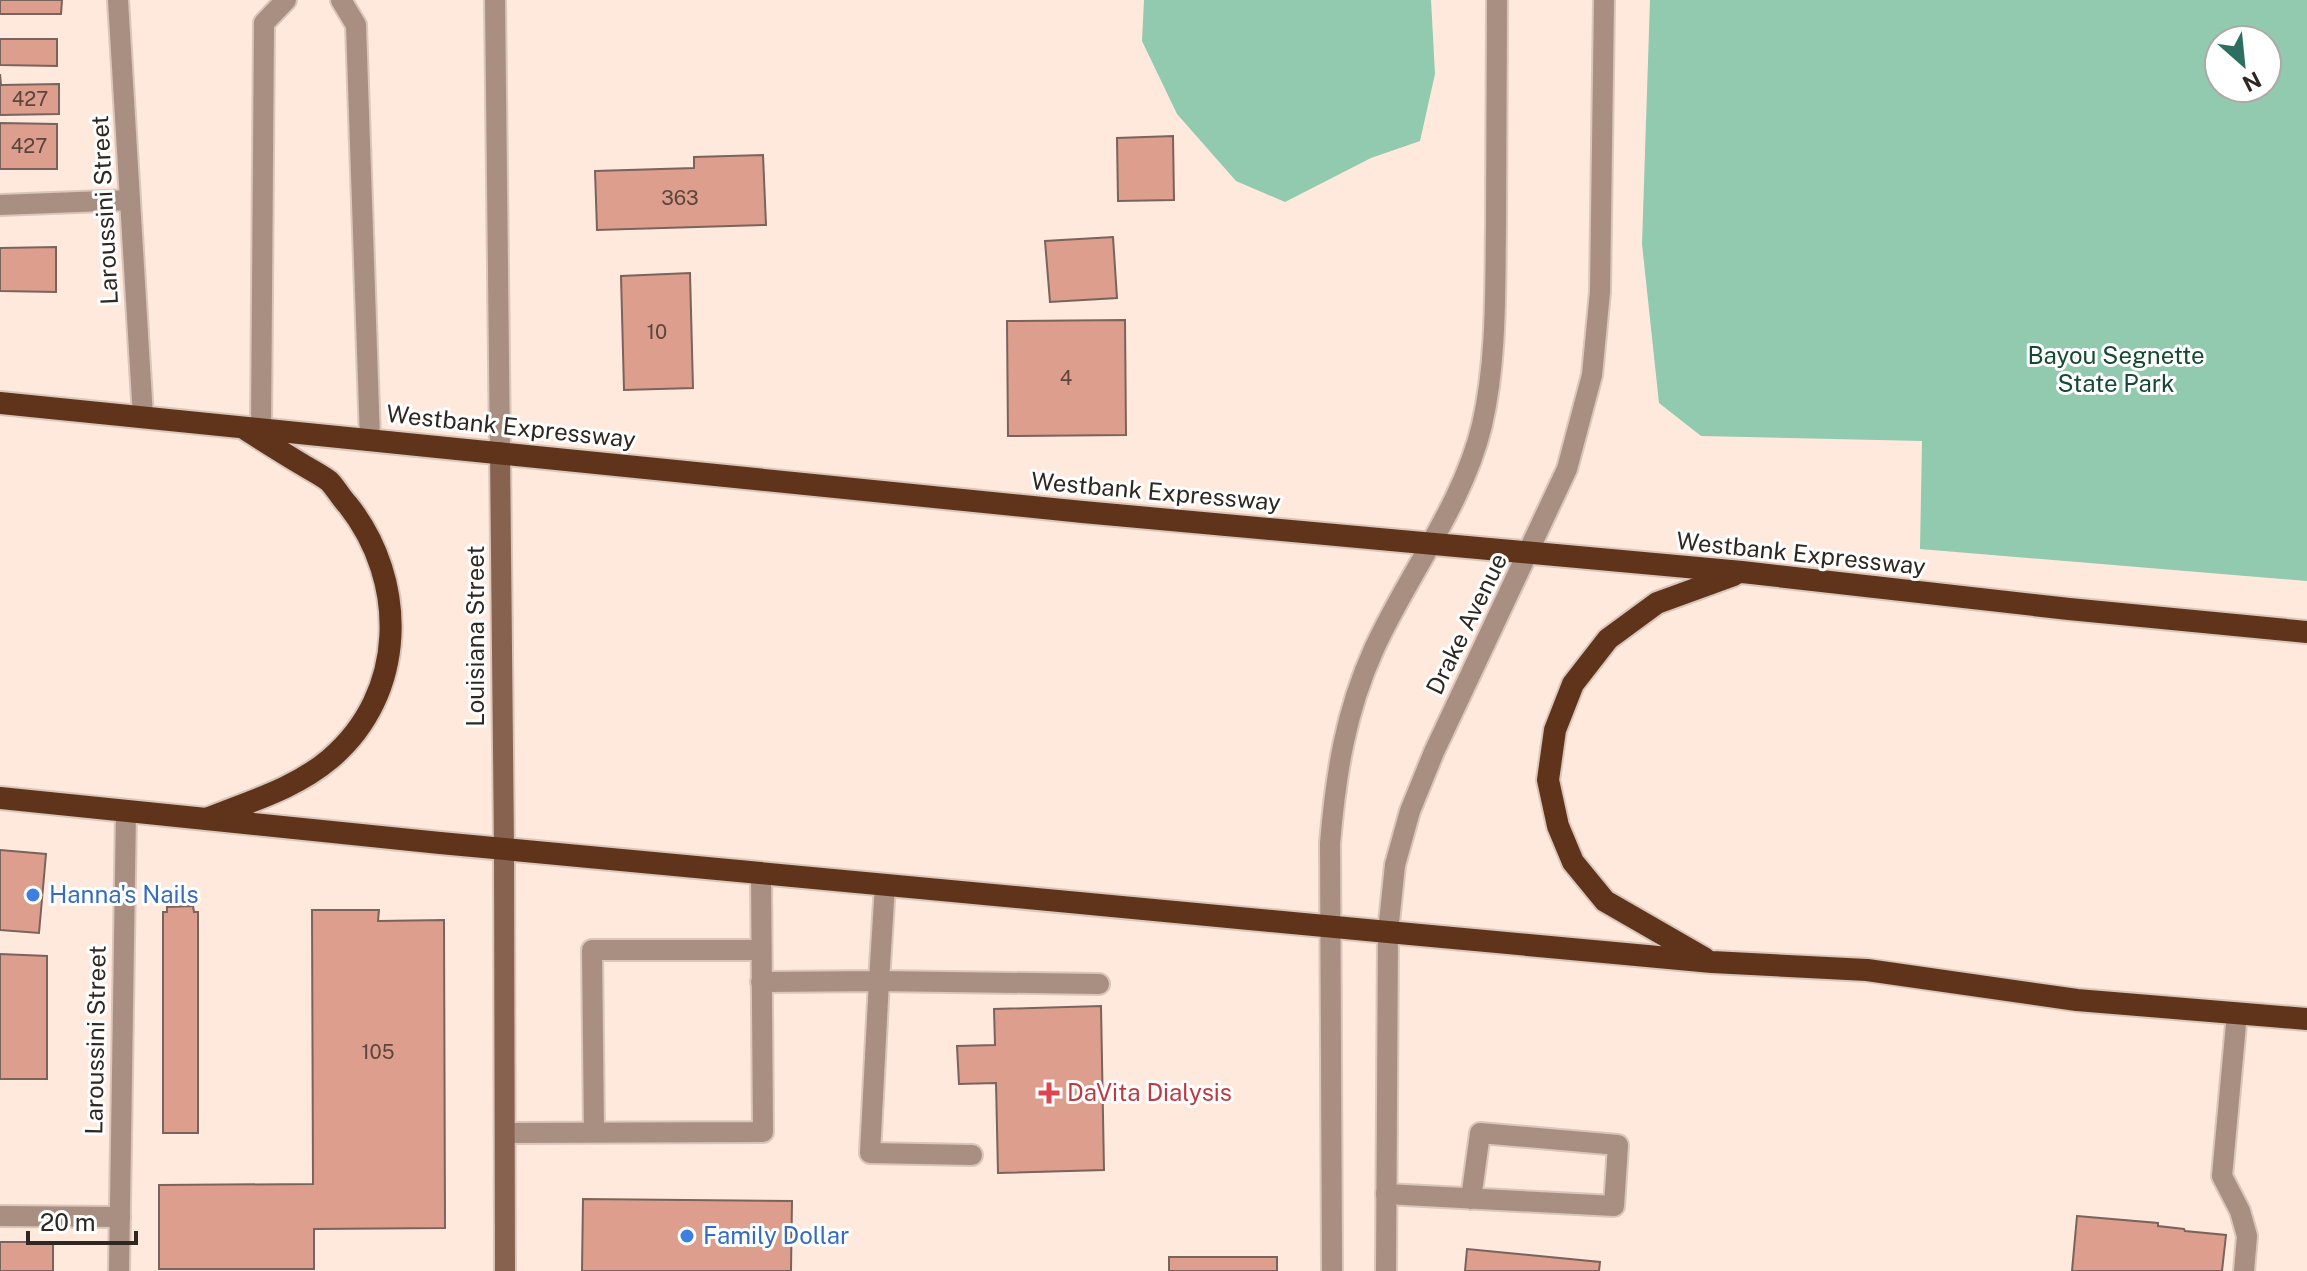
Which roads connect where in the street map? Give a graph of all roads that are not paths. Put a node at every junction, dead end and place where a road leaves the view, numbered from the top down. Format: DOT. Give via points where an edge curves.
graph roads {
  1 [pos="118,0"];
  2 [pos="286,0"];
  3 [pos="341,0"];
  4 [pos="495,0"];
  5 [pos="1497,0"];
  6 [pos="1604,0"];
  7 [pos="130,200"];
  8 [pos="0,205"];
  9 [pos="0,403"];
  10 [pos="143,417"];
  11 [pos="250,427"];
  12 [pos="370,439"];
  13 [pos="500,452"];
  14 [pos="1431,543"];
  15 [pos="1530,553"];
  16 [pos="1742,572"];
  17 [pos="2307,632"];
  18 [pos="0,798"];
  19 [pos="126,810"];
  20 [pos="205,820"];
  21 [pos="504,848"];
  22 [pos="761,873"];
  23 [pos="885,885"];
  24 [pos="1330,927"];
  25 [pos="1388,932"];
  26 [pos="760,950"];
  27 [pos="1712,962"];
  28 [pos="879,981"];
  29 [pos="761,982"];
  30 [pos="1099,984"];
  31 [pos="2237,1013"];
  32 [pos="2307,1019"];
  33 [pos="594,1132"];
  34 [pos="505,1133"];
  35 [pos="972,1155"];
  36 [pos="1386,1194"];
  37 [pos="1471,1199"];
  38 [pos="0,1216"];
  39 [pos="120,1217"];
  40 [pos="119,1271"];
  41 [pos="505,1271"];
  42 [pos="1332,1271"];
  43 [pos="1386,1271"];
  44 [pos="2244,1271"];
  1 -- 7 [label="street, Laroussini Street"];
  2 -- 11 [label="street" via="264,23"];
  3 -- 12 [label="street" via="356,25"];
  4 -- 13 [label="street, Louisiana Street"];
  5 -- 14 [label="street" via="1491,354 1482,425 1460,486"];
  6 -- 15 [label="street, Drake Avenue" via="1600,292 1592,375 1567,469"];
  7 -- 8 [label="street"];
  7 -- 10 [label="street, Laroussini Street"];
  9 -- 10 [label="highway, Westbank Expressway"];
  10 -- 11 [label="highway, Westbank Expressway"];
  11 -- 12 [label="highway, Westbank Expressway"];
  11 -- 20 [label="highway" via="328,481 358,518 380,559 390,599 391,636 383,680 362,723 331,758 291,786"];
  12 -- 13 [label="highway, Westbank Expressway"];
  13 -- 14 [label="highway, Westbank Expressway"];
  13 -- 21 [label="main road, Louisiana Street"];
  14 -- 15 [label="highway, Westbank Expressway"];
  14 -- 24 [label="street" via="1374,649 1352,707 1335,776"];
  15 -- 16 [label="highway, Westbank Expressway"];
  15 -- 25 [label="street, Drake Avenue" via="1410,811 1395,865"];
  16 -- 17 [label="highway, Westbank Expressway"];
  16 -- 27 [label="highway" via="1657,603 1608,639 1573,684 1555,730 1548,780 1573,862 1605,901"];
  18 -- 19 [label="highway"];
  19 -- 20 [label="highway"];
  19 -- 39 [label="street, Laroussini Street"];
  20 -- 21 [label="highway"];
  21 -- 22 [label="highway"];
  21 -- 34 [label="main road, Louisiana Street"];
  22 -- 23 [label="highway"];
  22 -- 26 [label="street"];
  23 -- 24 [label="highway"];
  23 -- 28 [label="street"];
  24 -- 25 [label="highway"];
  24 -- 42 [label="street"];
  25 -- 27 [label="highway"];
  25 -- 36 [label="street, Drake Avenue"];
  26 -- 29 [label="street"];
  26 -- 33 [label="street" via="592,950"];
  27 -- 31 [label="highway" via="1867,970 2077,1000"];
  28 -- 29 [label="street"];
  28 -- 30 [label="street"];
  28 -- 35 [label="street" via="870,1153"];
  29 -- 33 [label="street" via="763,1132"];
  31 -- 32 [label="highway"];
  31 -- 44 [label="street" via="2222,1176 2247,1236"];
  33 -- 34 [label="street"];
  34 -- 41 [label="main road, Louisiana Street"];
  36 -- 37 [label="street"];
  36 -- 43 [label="street, Drake Avenue"];
  37 -- 37 [label="street" via="1614,1206 1618,1145 1480,1133"];
  38 -- 39 [label="street"];
  39 -- 40 [label="street, Laroussini Street"];
}
